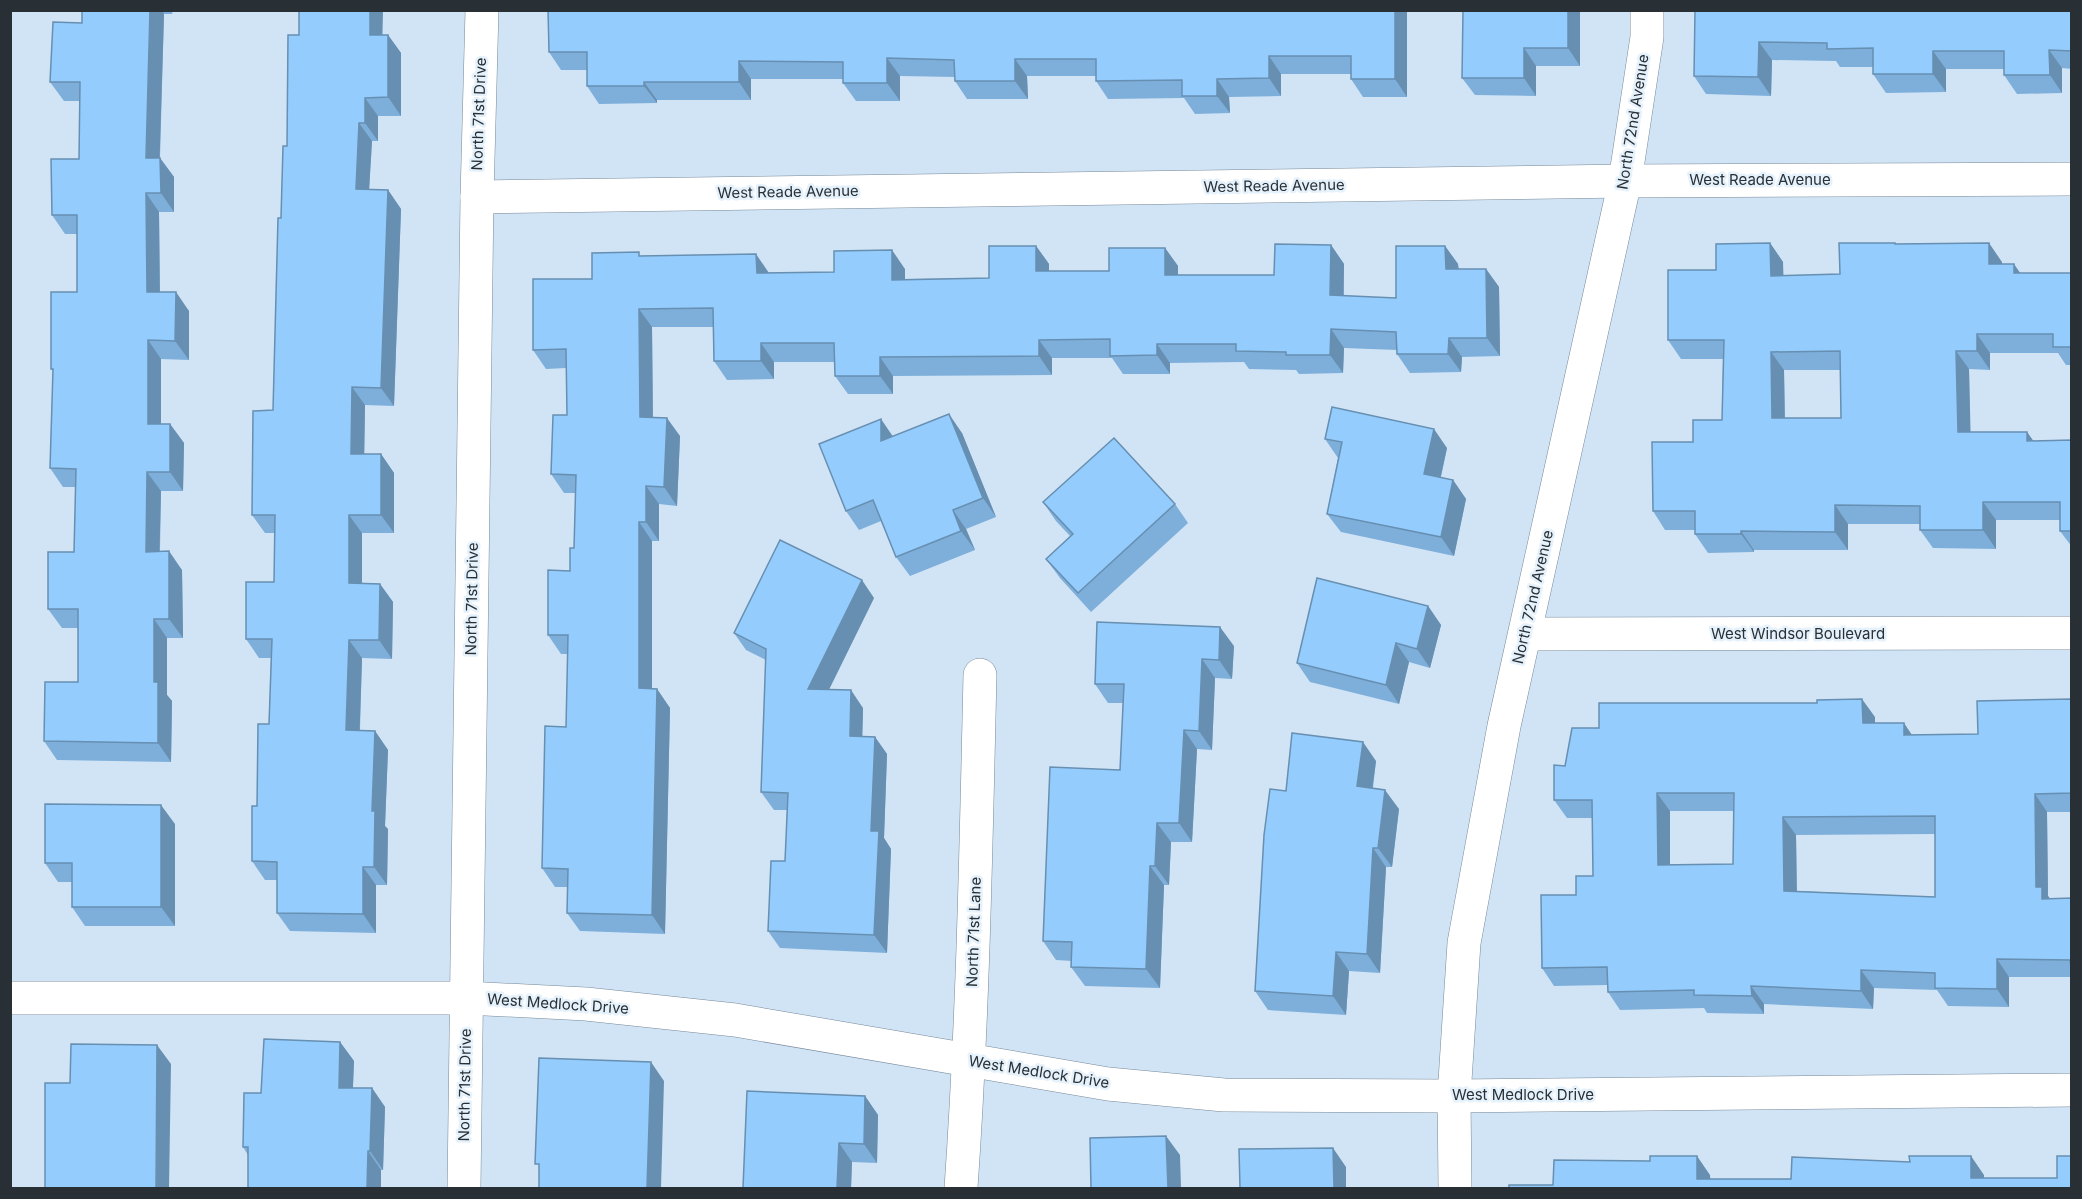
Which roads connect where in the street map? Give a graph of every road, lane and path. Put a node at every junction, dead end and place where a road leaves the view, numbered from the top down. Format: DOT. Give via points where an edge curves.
graph roads {
  1 [pos="482,10"];
  2 [pos="1647,10"];
  3 [pos="2072,179"];
  4 [pos="1625,180"];
  5 [pos="477,197"];
  6 [pos="2072,633"];
  7 [pos="1525,634"];
  8 [pos="980,675"];
  9 [pos="10,998"];
  10 [pos="466,998"];
  11 [pos="970,1061"];
  12 [pos="2072,1090"];
  13 [pos="1454,1096"];
  14 [pos="464,1188"];
  15 [pos="961,1188"];
  16 [pos="1455,1188"];
  1 -- 5 [label="street, North 71st Drive"];
  2 -- 4 [label="street, North 72nd Avenue" via="1647,37"];
  3 -- 4 [label="street, West Reade Avenue"];
  4 -- 5 [label="street, West Reade Avenue"];
  4 -- 7 [label="street, North 72nd Avenue"];
  5 -- 10 [label="street, North 71st Drive"];
  6 -- 7 [label="street, West Windsor Boulevard"];
  7 -- 13 [label="street, North 72nd Avenue" via="1464,943"];
  8 -- 11 [label="street, North 71st Lane"];
  9 -- 10 [label="street, West Medlock Drive"];
  10 -- 11 [label="street, West Medlock Drive" via="585,1004 735,1020"];
  10 -- 14 [label="street, North 71st Drive"];
  11 -- 13 [label="street, West Medlock Drive" via="1108,1084 1224,1095"];
  11 -- 15 [label="street, North 71st Lane"];
  12 -- 13 [label="street, West Medlock Drive"];
  13 -- 16 [label="street, North 72nd Avenue"];
}
